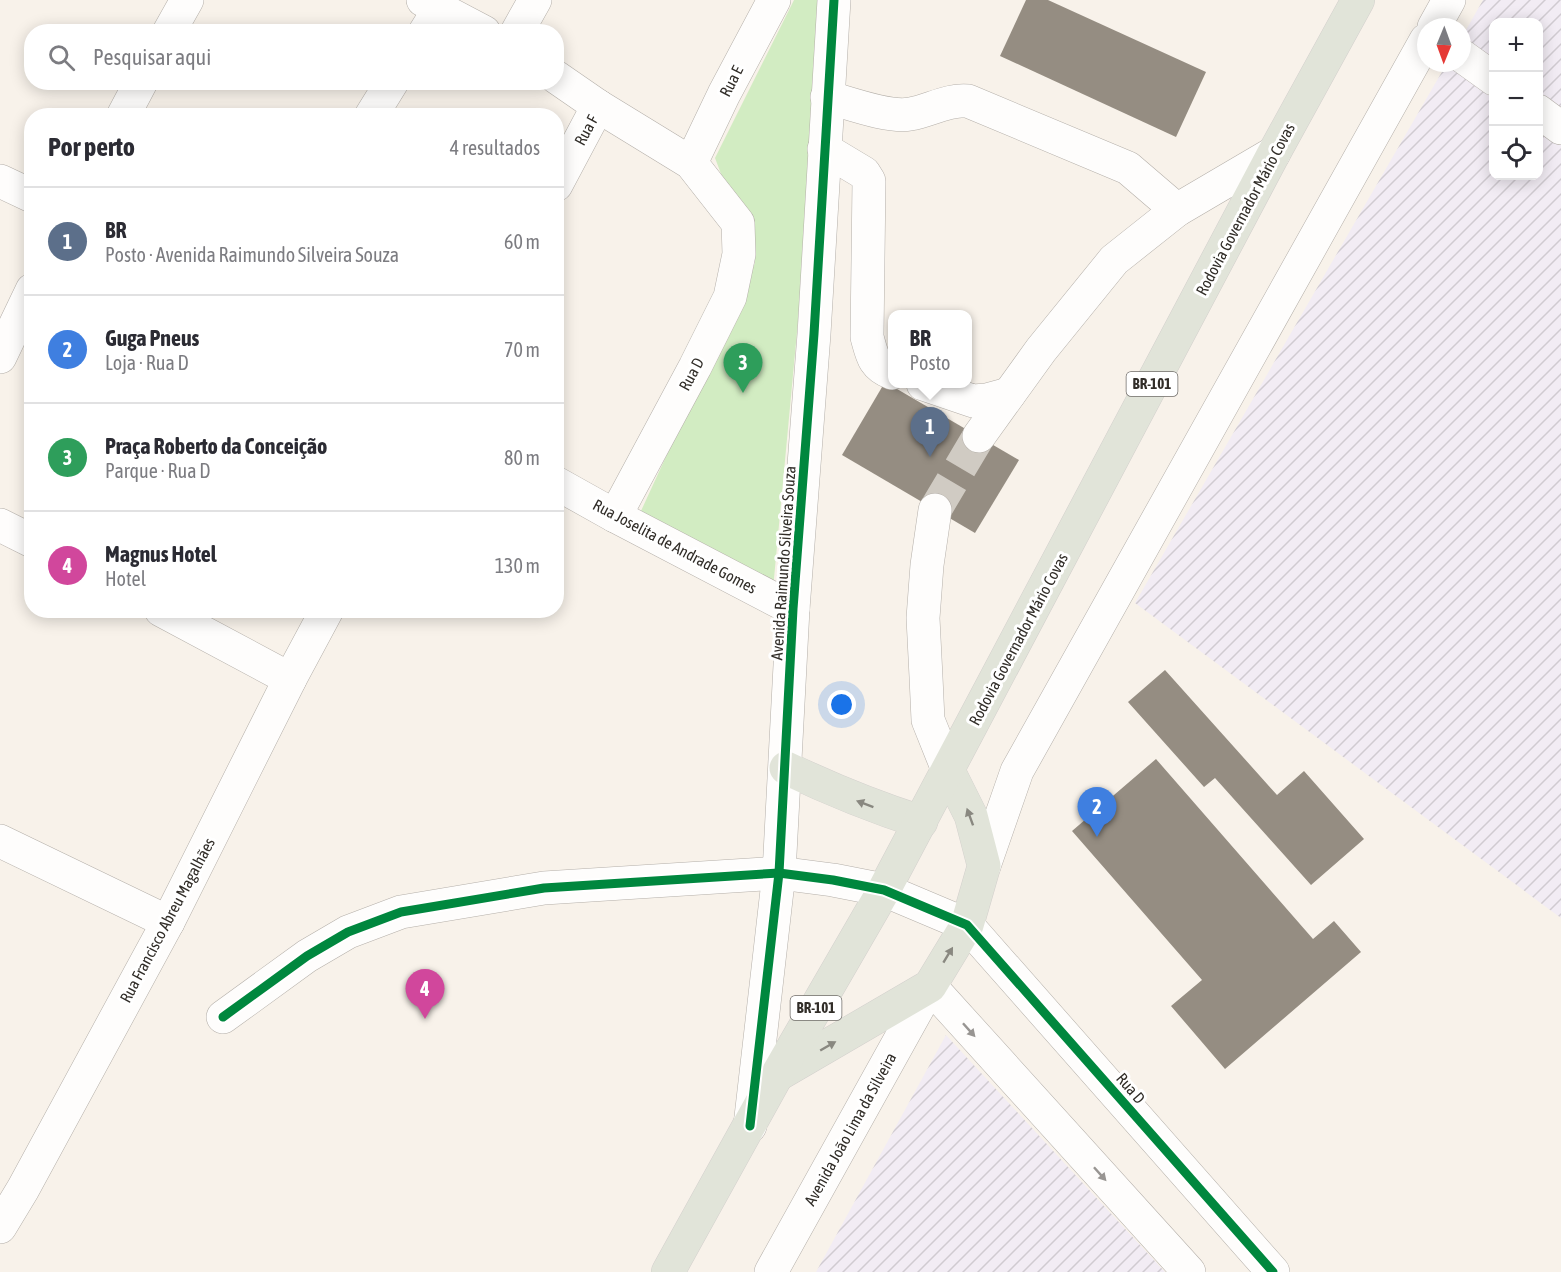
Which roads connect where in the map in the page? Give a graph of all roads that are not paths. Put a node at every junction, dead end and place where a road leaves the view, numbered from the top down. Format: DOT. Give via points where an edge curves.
graph roads {
  1 [pos="187,0"];
  2 [pos="535,0"];
  3 [pos="774,0"];
  4 [pos="834,0"];
  5 [pos="1358,0"];
  6 [pos="1449,0"];
  7 [pos="430,13"];
  8 [pos="1439,18"];
  9 [pos="174,24"];
  10 [pos="461,24"];
  11 [pos="522,24"];
  12 [pos="1417,56"];
  13 [pos="1471,62"];
  14 [pos="1489,75"];
  15 [pos="564,83"];
  16 [pos="137,90"];
  17 [pos="387,90"];
  18 [pos="827,98"];
  19 [pos="598,106"];
  20 [pos="127,108"];
  21 [pos="376,108"];
  22 [pos="1543,114"];
  23 [pos="1561,128"];
  24 [pos="824,149"];
  25 [pos="1274,153"];
  26 [pos="691,163"];
  27 [pos="564,170"];
  28 [pos="0,181"];
  29 [pos="24,192"];
  30 [pos="1177,210"];
  31 [pos="24,307"];
  32 [pos="0,357"];
  33 [pos="888,371"];
  34 [pos="935,388"];
  35 [pos="1009,394"];
  36 [pos="979,436"];
  37 [pos="564,487"];
  38 [pos="935,510"];
  39 [pos="615,516"];
  40 [pos="0,525"];
  41 [pos="24,537"];
  42 [pos="793,609"];
  43 [pos="176,618"];
  44 [pos="323,618"];
  45 [pos="290,679"];
  46 [pos="786,768"];
  47 [pos="948,770"];
  48 [pos="921,822"];
  49 [pos="0,841"];
  50 [pos="984,866"];
  51 [pos="779,873"];
  52 [pos="884,890"];
  53 [pos="168,922"];
  54 [pos="966,925"];
  55 [pos="930,986"];
  56 [pos="223,1017"];
  57 [pos="777,1075"];
  58 [pos="750,1126"];
  59 [pos="12,1183"];
  60 [pos="0,1227"];
  61 [pos="668,1272"];
  62 [pos="771,1272"];
  63 [pos="1190,1272"];
  64 [pos="1273,1272"];
  1 -- 9 [label="street"];
  2 -- 11 [label="street"];
  3 -- 26 [label="street, Rua E"];
  4 -- 18 [label="street, Avenida Raimundo Silveira Souza"];
  5 -- 25 [label="highway, Rodovia Governador Mário Covas / BR-101"];
  6 -- 8 [label="street"];
  7 -- 10 [label="street"];
  12 -- 50 [label="street" via="1017,771"];
  13 -- 14 [label="street"];
  15 -- 19 [label="street"];
  16 -- 20 [label="street"];
  17 -- 21 [label="street"];
  18 -- 24 [label="street, Avenida Raimundo Silveira Souza"];
  18 -- 30 [label="street" via="897,115 968,101 1128,168"];
  19 -- 26 [label="street"];
  19 -- 27 [label="street, Rua F"];
  22 -- 23 [label="street"];
  24 -- 33 [label="street" via="864,173 869,181 867,337 872,357"];
  24 -- 42 [label="street, Avenida Raimundo Silveira Souza"];
  25 -- 30 [label="street"];
  25 -- 47 [label="highway, Rodovia Governador Mário Covas / BR-101"];
  26 -- 39 [label="street, Rua D" via="738,223 739,254 730,297"];
  28 -- 29 [label="street"];
  30 -- 35 [label="street" via="1114,260"];
  31 -- 32 [label="street"];
  34 -- 35 [label="street" via="972,401"];
  35 -- 36 [label="street"];
  37 -- 39 [label="street, Rua Joselita de Andrade Gomes"];
  38 -- 47 [label="street" via="923,618 928,720"];
  39 -- 42 [label="street, Rua Joselita de Andrade Gomes"];
  40 -- 41 [label="street"];
  42 -- 46 [label="street, Avenida Raimundo Silveira Souza"];
  43 -- 45 [label="street"];
  44 -- 45 [label="street, Rua Francisco Abreu Magalhães"];
  45 -- 53 [label="street, Rua Francisco Abreu Magalhães"];
  48 -- 46 [label="highway, one-way" via="849,797"];
  46 -- 51 [label="street, Avenida Raimundo Silveira Souza"];
  47 -- 48 [label="highway, Rodovia Governador Mário Covas / BR-101"];
  50 -- 47 [label="highway, one-way" via="971,816"];
  48 -- 52 [label="highway, Rodovia Governador Mário Covas / BR-101"];
  49 -- 53 [label="street"];
  50 -- 54 [label="highway"];
  51 -- 52 [label="street"];
  51 -- 56 [label="street" via="544,888 401,912 348,932 307,956"];
  51 -- 58 [label="street, Avenida Raimundo Silveira Souza"];
  52 -- 54 [label="street"];
  52 -- 57 [label="highway, Rodovia Governador Mário Covas / BR-101"];
  53 -- 59 [label="street, Rua Francisco Abreu Magalhães"];
  55 -- 54 [label="highway, one-way"];
  54 -- 64 [label="street, Rua D"];
  57 -- 55 [label="highway, one-way"];
  55 -- 62 [label="street, Avenida João Lima da Silveira"];
  55 -- 63 [label="street, one-way"];
  57 -- 58 [label="highway, Rodovia Governador Mário Covas / BR-101"];
  58 -- 61 [label="highway, Rodovia Governador Mário Covas / BR-101"];
  59 -- 60 [label="street, Rua Francisco Abreu Magalhães"];
}
